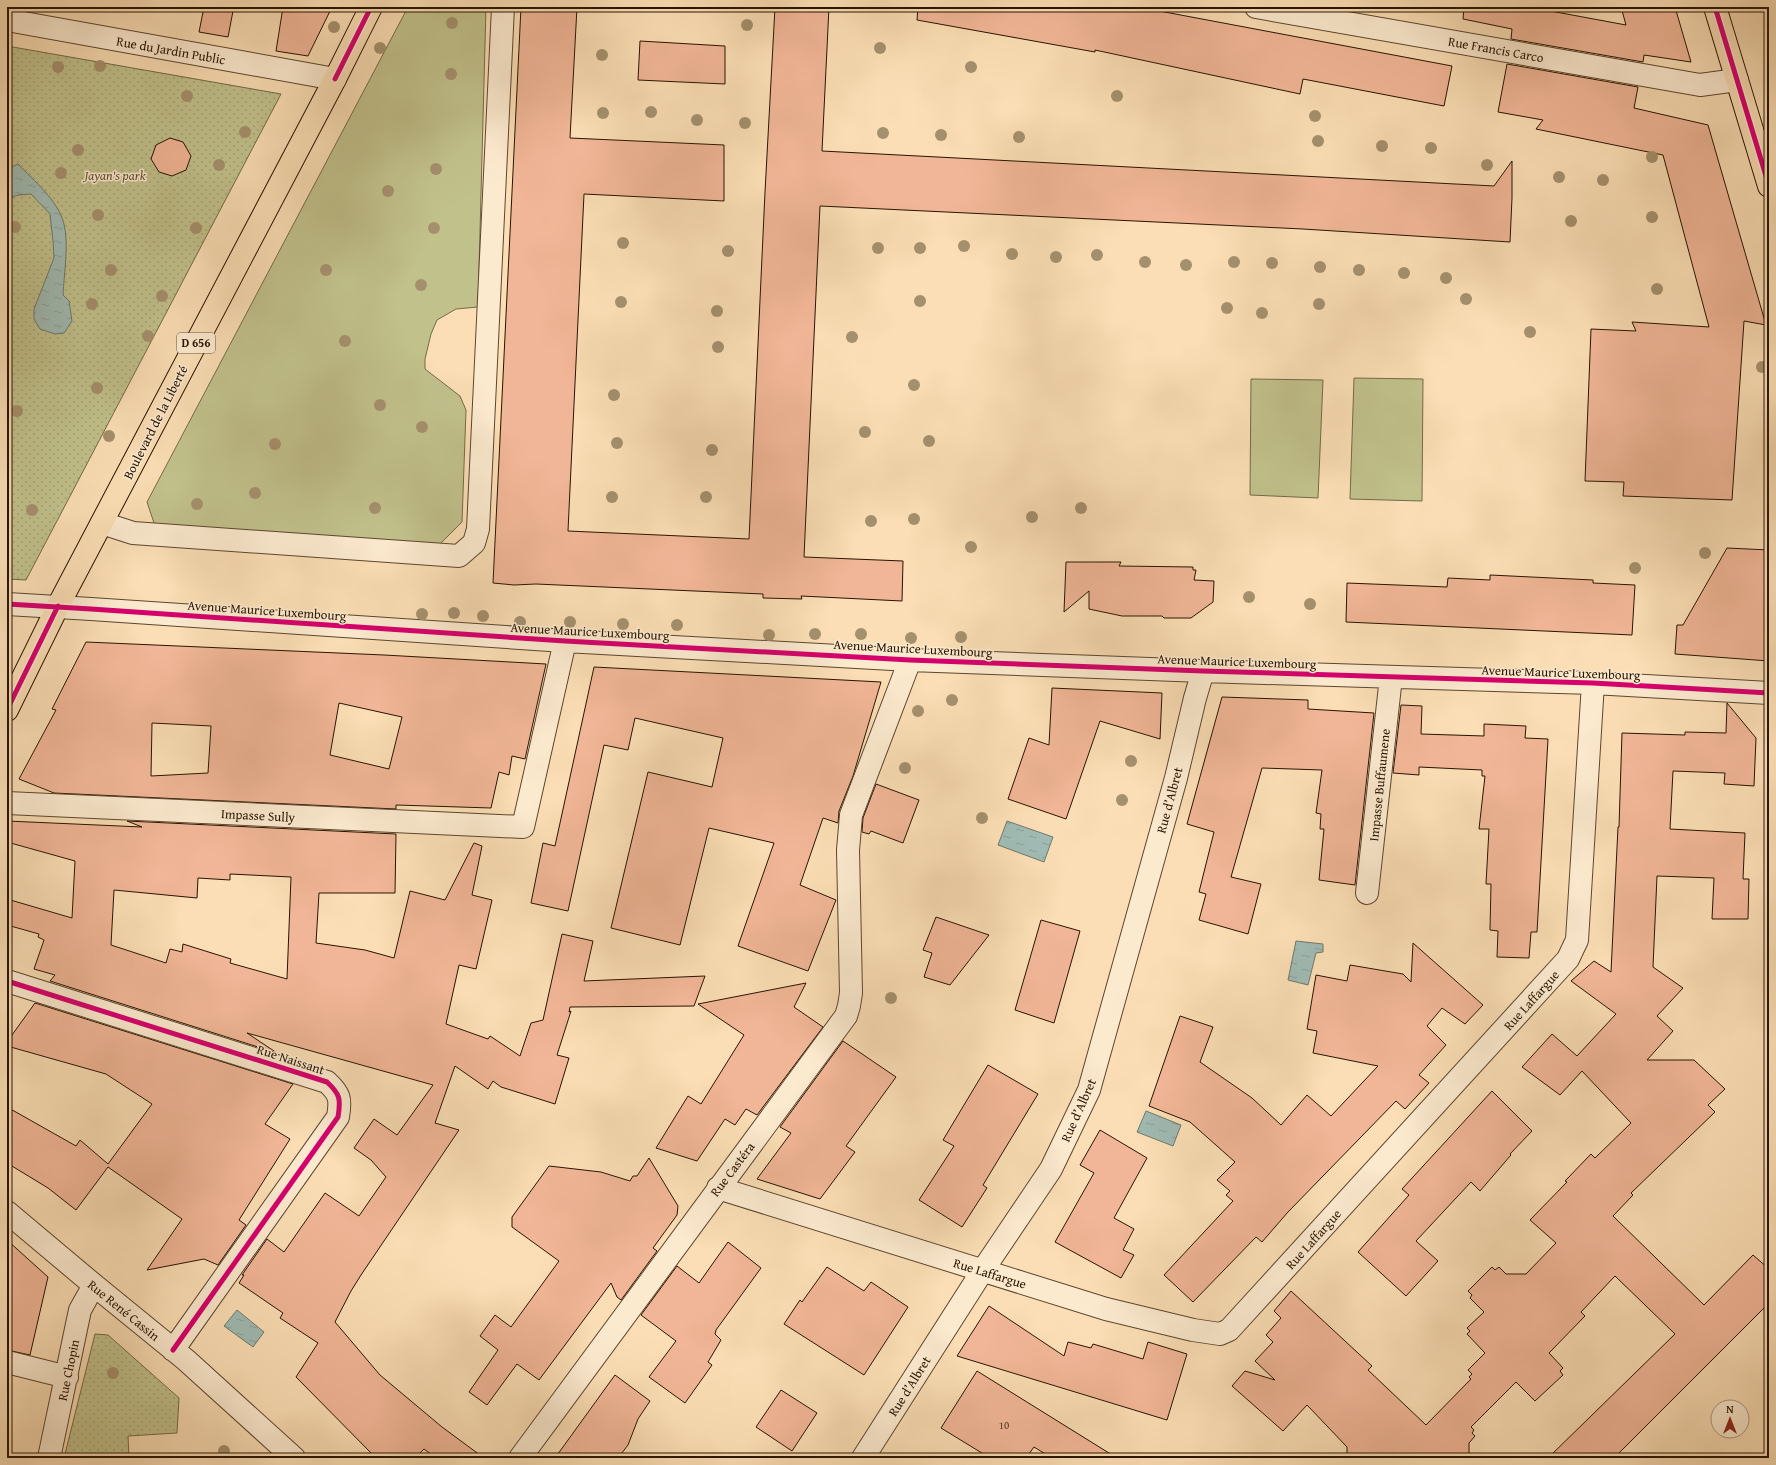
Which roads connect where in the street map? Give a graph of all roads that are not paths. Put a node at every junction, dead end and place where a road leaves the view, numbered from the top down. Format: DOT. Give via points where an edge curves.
graph roads {
  1 [pos="371,7"];
  2 [pos="503,7"];
  3 [pos="1256,7"];
  4 [pos="1715,7"];
  5 [pos="7,20"];
  6 [pos="335,79"];
  7 [pos="1737,80"];
  8 [pos="1769,186"];
  9 [pos="102,523"];
  10 [pos="7,604"];
  11 [pos="58,606"];
  12 [pos="565,641"];
  13 [pos="910,660"];
  14 [pos="1203,672"];
  15 [pos="1391,677"];
  16 [pos="1593,683"];
  17 [pos="1769,693"];
  18 [pos="7,710"];
  19 [pos="7,803"];
  20 [pos="1367,893"];
  21 [pos="7,981"];
  22 [pos="718,1188"];
  23 [pos="7,1212"];
  24 [pos="983,1270"];
  25 [pos="94,1285"];
  26 [pos="173,1350"];
  27 [pos="7,1362"];
  28 [pos="67,1377"];
  29 [pos="49,1458"];
  30 [pos="294,1458"];
  31 [pos="520,1458"];
  32 [pos="863,1458"];
  1 -- 6 [label="main road, Boulevard de la Liberté / D 656"];
  2 -- 9 [label="street" via="478,529 474,543 459,556 133,533"];
  3 -- 7 [label="street, Rue Francis Carco" via="1700,85"];
  4 -- 7 [label="main road"];
  5 -- 6 [label="street, Rue du Jardin Public"];
  6 -- 9 [label="main road, Boulevard de la Liberté / D 656"];
  7 -- 8 [label="main road"];
  9 -- 11 [label="main road, Boulevard de la Liberté / D 656"];
  10 -- 11 [label="street, Avenue Maurice Luxembourg"];
  11 -- 12 [label="street, Avenue Maurice Luxembourg"];
  11 -- 18 [label="main road, Boulevard de la Liberté / D 656"];
  12 -- 13 [label="street, Avenue Maurice Luxembourg"];
  12 -- 19 [label="street, Impasse Sully" via="523,827"];
  13 -- 14 [label="street, Avenue Maurice Luxembourg"];
  13 -- 22 [label="street, Rue Castéra" via="854,805 848,830 851,993 846,1016"];
  14 -- 15 [label="street, Avenue Maurice Luxembourg"];
  14 -- 24 [label="street, Rue d’Albret" via="1089,1090 1051,1169"];
  15 -- 16 [label="street, Avenue Maurice Luxembourg"];
  15 -- 20 [label="street, Impasse Buffaumene"];
  16 -- 17 [label="street, Avenue Maurice Luxembourg"];
  16 -- 24 [label="street, Rue Laffargue" via="1577,940 1568,959 1229,1330 1220,1334 1193,1330 1106,1308"];
  21 -- 26 [label="street, Rue Naissant" via="327,1082 340,1097 338,1117"];
  22 -- 24 [label="street, Rue Laffargue"];
  22 -- 31 [label="street, Rue Castéra"];
  23 -- 25 [label="street, Rue René Cassin"];
  24 -- 32 [label="street, Rue d’Albret"];
  25 -- 26 [label="street, Rue René Cassin"];
  25 -- 28 [label="street, Rue Chopin" via="80,1310"];
  26 -- 30 [label="street, Rue René Cassin"];
  27 -- 28 [label="street"];
  28 -- 29 [label="street, Rue Chopin"];
}
